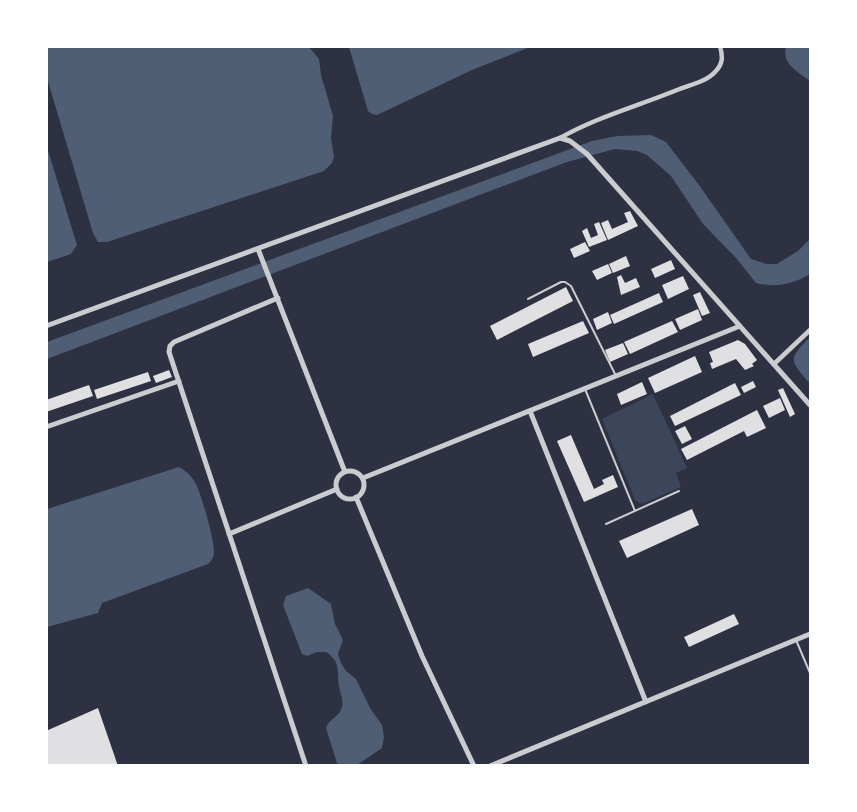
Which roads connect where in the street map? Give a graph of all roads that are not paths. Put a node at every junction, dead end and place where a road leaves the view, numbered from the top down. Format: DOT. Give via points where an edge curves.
graph roads {
  1 [pos="720,46"];
  2 [pos="560,138"];
  3 [pos="258,249"];
  4 [pos="278,298"];
  5 [pos="528,299"];
  6 [pos="46,326"];
  7 [pos="740,326"];
  8 [pos="810,330"];
  9 [pos="774,363"];
  10 [pos="616,376"];
  11 [pos="179,381"];
  12 [pos="585,389"];
  13 [pos="810,405"];
  14 [pos="530,411"];
  15 [pos="46,427"];
  16 [pos="345,472"];
  17 [pos="363,478"];
  18 [pos="337,489"];
  19 [pos="679,491"];
  20 [pos="356,498"];
  21 [pos="635,510"];
  22 [pos="606,524"];
  23 [pos="229,534"];
  24 [pos="810,634"];
  25 [pos="796,640"];
  26 [pos="810,673"];
  27 [pos="646,702"];
  28 [pos="306,765"];
  29 [pos="474,765"];
  30 [pos="490,765"];
  1 -- 2 [label="street" via="721,64 708,78"];
  2 -- 3 [label="street"];
  2 -- 7 [label="street" via="587,154"];
  3 -- 4 [label="street"];
  3 -- 6 [label="street"];
  4 -- 11 [label="street" via="174,342 169,352"];
  4 -- 16 [label="street"];
  5 -- 10 [label="lane" via="561,282 572,286"];
  7 -- 9 [label="street"];
  7 -- 10 [label="street"];
  8 -- 9 [label="street"];
  9 -- 13 [label="street"];
  10 -- 12 [label="street"];
  11 -- 15 [label="street"];
  11 -- 23 [label="street"];
  12 -- 14 [label="street"];
  12 -- 21 [label="lane"];
  14 -- 17 [label="street"];
  14 -- 27 [label="street"];
  16 -- 17 [label="street" via="357,472"];
  16 -- 18 [label="street" via="337,481"];
  17 -- 20 [label="street" via="364,489"];
  18 -- 20 [label="street" via="345,498"];
  18 -- 23 [label="street"];
  19 -- 21 [label="lane"];
  20 -- 29 [label="street" via="422,656"];
  21 -- 22 [label="lane"];
  23 -- 28 [label="street"];
  24 -- 25 [label="street"];
  25 -- 26 [label="lane"];
  25 -- 27 [label="street"];
  27 -- 30 [label="street"];
}
